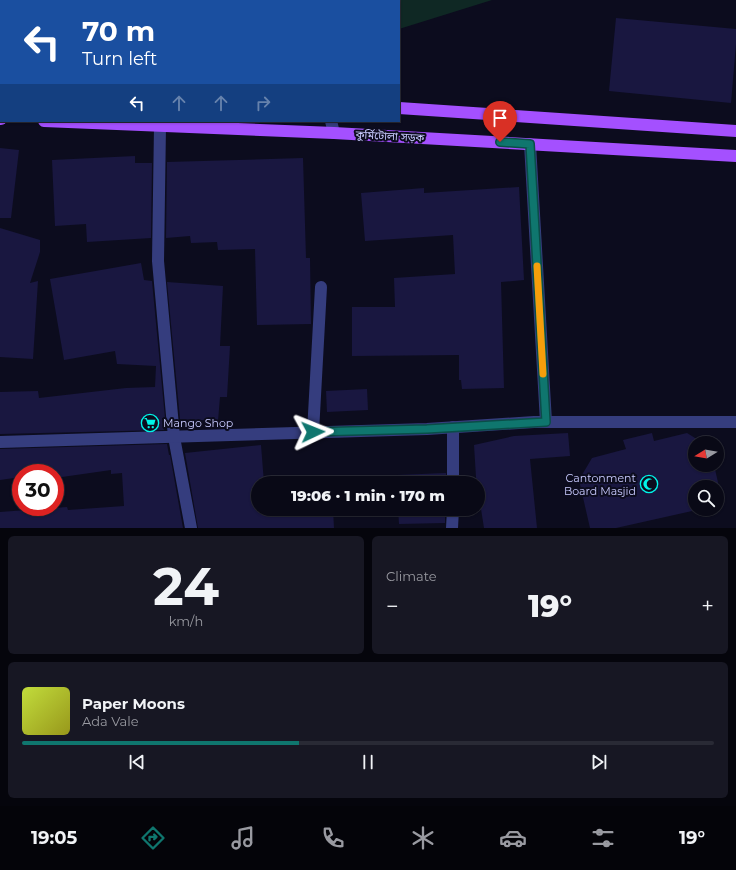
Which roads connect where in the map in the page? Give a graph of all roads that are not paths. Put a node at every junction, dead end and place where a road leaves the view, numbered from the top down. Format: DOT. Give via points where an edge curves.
graph roads {
  1 [pos="400,108"];
  2 [pos="67,122"];
  3 [pos="160,126"];
  4 [pos="333,127"];
  5 [pos="736,131"];
  6 [pos="530,144"];
  7 [pos="736,156"];
  8 [pos="321,287"];
  9 [pos="546,422"];
  10 [pos="736,422"];
  11 [pos="453,427"];
  12 [pos="313,432"];
  13 [pos="174,437"];
  14 [pos="0,442"];
  15 [pos="453,476"];
  16 [pos="453,516"];
  17 [pos="191,528"];
  18 [pos="452,528"];
  1 -- 5 [label="main road"];
  2 -- 3 [label="main road, কুর্মিটোলা সড়ক"];
  3 -- 4 [label="main road, কুর্মিটোলা সড়ক"];
  3 -- 13 [label="street" via="158,261"];
  4 -- 6 [label="main road, কুর্মিটোলা সড়ক"];
  6 -- 7 [label="main road, কুর্মিটোলা সড়ক"];
  6 -- 9 [label="street"];
  8 -- 12 [label="street"];
  9 -- 10 [label="street"];
  9 -- 11 [label="street"];
  11 -- 12 [label="street"];
  11 -- 15 [label="street"];
  12 -- 13 [label="street"];
  13 -- 14 [label="street"];
  13 -- 17 [label="street"];
  16 -- 18 [label="street"];
}
